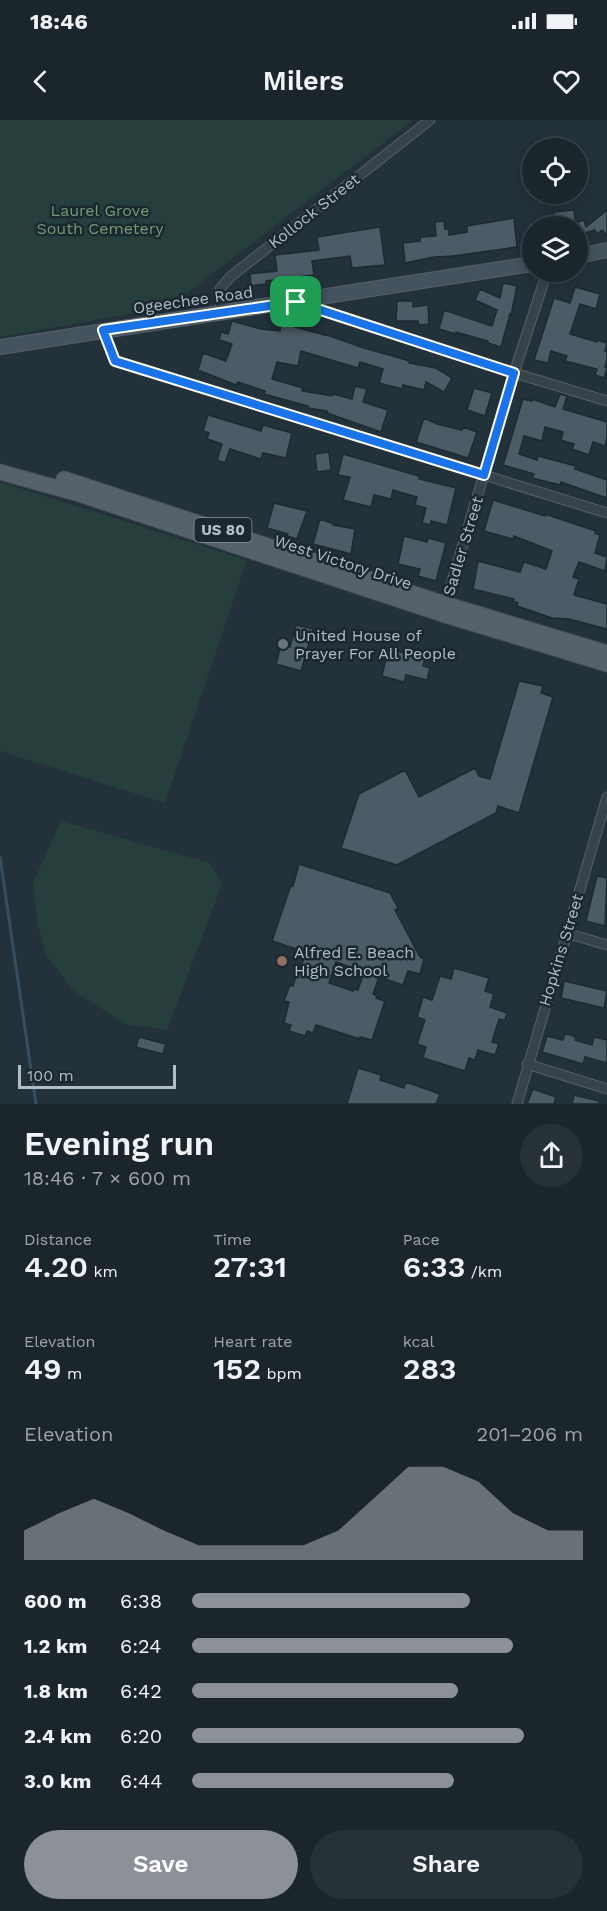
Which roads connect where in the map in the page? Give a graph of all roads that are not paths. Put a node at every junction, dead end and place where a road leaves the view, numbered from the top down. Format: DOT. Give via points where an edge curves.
graph roads {
  1 [pos="430,120"];
  2 [pos="607,250"];
  3 [pos="588,254"];
  4 [pos="522,266"];
  5 [pos="544,282"];
  6 [pos="296,302"];
  7 [pos="221,314"];
  8 [pos="103,330"];
  9 [pos="0,347"];
  10 [pos="514,373"];
  11 [pos="607,401"];
  12 [pos="0,461"];
  13 [pos="0,472"];
  14 [pos="484,475"];
  15 [pos="607,513"];
  16 [pos="444,609"];
  17 [pos="607,653"];
  18 [pos="607,664"];
  19 [pos="607,799"];
  20 [pos="566,933"];
  21 [pos="607,945"];
  22 [pos="527,1064"];
  23 [pos="607,1089"];
  24 [pos="517,1104"];
  1 -- 7 [label="street, Kollock Street" via="230,277 220,288"];
  2 -- 3 [label="street"];
  4 -- 6 [label="street, Ogeechee Road"];
  5 -- 10 [label="street, Sadler Street"];
  6 -- 7 [label="street, Ogeechee Road"];
  6 -- 10 [label="street"];
  7 -- 8 [label="street, Ogeechee Road"];
  8 -- 9 [label="street, Ogeechee Road"];
  8 -- 14 [label="street" via="115,361"];
  10 -- 11 [label="street"];
  10 -- 14 [label="street, Sadler Street"];
  12 -- 16 [label="main road, West Victory Drive / US 80" via="83,484"];
  13 -- 16 [label="main road, West Victory Drive / US 80"];
  14 -- 15 [label="street"];
  14 -- 16 [label="street, Sadler Street"];
  16 -- 17 [label="main road, West Victory Drive / US 80"];
  16 -- 18 [label="main road, West Victory Drive / US 80"];
  19 -- 20 [label="street, Hopkins Street"];
  20 -- 21 [label="street"];
  20 -- 22 [label="street, Hopkins Street"];
  22 -- 23 [label="street"];
  22 -- 24 [label="street, Hopkins Street"];
}
